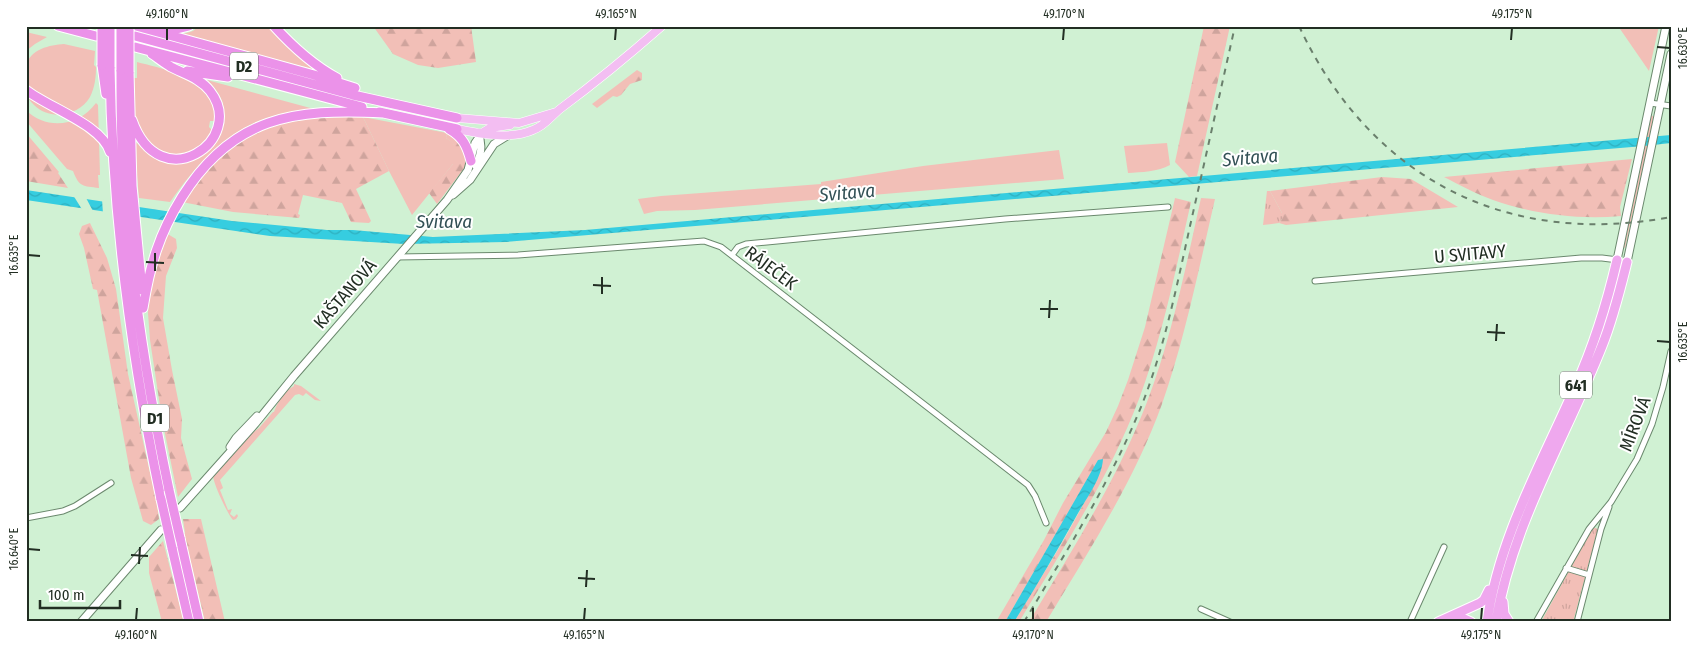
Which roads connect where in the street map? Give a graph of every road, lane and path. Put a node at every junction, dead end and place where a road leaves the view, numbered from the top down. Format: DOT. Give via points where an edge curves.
graph roads {
  1 [pos="58,26"];
  2 [pos="102,26"];
  3 [pos="110,26"];
  4 [pos="121,26"];
  5 [pos="129,26"];
  6 [pos="136,26"];
  7 [pos="189,26"];
  8 [pos="274,26"];
  9 [pos="662,26"];
  10 [pos="1666,26"];
  11 [pos="96,36"];
  12 [pos="135,36"];
  13 [pos="135,47"];
  14 [pos="148,50"];
  15 [pos="1671,54"];
  16 [pos="106,66"];
  17 [pos="169,66"];
  18 [pos="125,71"];
  19 [pos="250,78"];
  20 [pos="355,88"];
  21 [pos="26,90"];
  22 [pos="382,102"];
  23 [pos="1650,102"];
  24 [pos="1660,104"];
  25 [pos="1671,106"];
  26 [pos="130,111"];
  27 [pos="558,111"];
  28 [pos="383,113"];
  29 [pos="461,119"];
  30 [pos="519,123"];
  31 [pos="444,126"];
  32 [pos="457,129"];
  33 [pos="479,134"];
  34 [pos="507,136"];
  35 [pos="113,160"];
  36 [pos="471,161"];
  37 [pos="470,180"];
  38 [pos="128,185"];
  39 [pos="447,200"];
  40 [pos="1168,207"];
  41 [pos="133,235"];
  42 [pos="399,256"];
  43 [pos="732,256"];
  44 [pos="1617,260"];
  45 [pos="1627,262"];
  46 [pos="1314,280"];
  47 [pos="143,308"];
  48 [pos="142,346"];
  49 [pos="1671,351"];
  50 [pos="112,483"];
  51 [pos="1611,502"];
  52 [pos="180,508"];
  53 [pos="26,518"];
  54 [pos="1046,523"];
  55 [pos="161,530"];
  56 [pos="1444,547"];
  57 [pos="1566,568"];
  58 [pos="1497,570"];
  59 [pos="1589,575"];
  60 [pos="1502,587"];
  61 [pos="1201,609"];
  62 [pos="1441,620"];
  63 [pos="81,622"];
  64 [pos="189,622"];
  65 [pos="199,622"];
  66 [pos="1230,622"];
  67 [pos="1410,622"];
  68 [pos="1471,622"];
  69 [pos="1487,622"];
  70 [pos="1496,622"];
  71 [pos="1508,622"];
  72 [pos="1536,622"];
  73 [pos="1576,622"];
  1 -- 11 [label="highway"];
  2 -- 16 [label="highway, bridge"];
  3 -- 16 [label="highway, D1, bridge"];
  4 -- 18 [label="highway, D1, bridge"];
  5 -- 18 [label="highway, bridge"];
  6 -- 7 [label="highway" via="173,30"];
  6 -- 20 [label="highway"];
  8 -- 20 [label="highway" via="314,64"];
  9 -- 27 [label="main road, KAŠTANOVÁ"];
  10 -- 23 [label="main road, 641"];
  12 -- 22 [label="highway, D2"];
  13 -- 14 [label="highway, D2"];
  14 -- 17 [label="highway"];
  14 -- 19 [label="highway, D2"];
  15 -- 24 [label="main road, 641"];
  16 -- 35 [label="highway, D1"];
  17 -- 19 [label="highway" via="226,77"];
  17 -- 26 [label="highway" via="199,81 216,101 217,128 206,147 181,159 159,155 142,140"];
  18 -- 26 [label="highway"];
  18 -- 38 [label="highway, D1"];
  19 -- 28 [label="highway, D2"];
  20 -- 22 [label="highway"];
  21 -- 35 [label="highway" via="103,138"];
  22 -- 29 [label="highway, D2"];
  23 -- 24 [label="street"];
  23 -- 44 [label="main road, 641"];
  24 -- 25 [label="street"];
  24 -- 45 [label="main road, 641"];
  26 -- 38 [label="highway"];
  27 -- 30 [label="main road, KAŠTANOVÁ"];
  27 -- 34 [label="main road, KAŠTANOVÁ" via="535,130"];
  28 -- 31 [label="highway, D2"];
  28 -- 47 [label="highway" via="341,111 292,116 244,133 218,152 186,190 158,243"];
  29 -- 30 [label="main road, KAŠTANOVÁ"];
  29 -- 33 [label="main road"];
  30 -- 33 [label="main road" via="490,128"];
  31 -- 32 [label="highway, D2"];
  31 -- 36 [label="highway" via="463,140"];
  32 -- 33 [label="main road, KAŠTANOVÁ"];
  33 -- 34 [label="main road, KAŠTANOVÁ"];
  33 -- 36 [label="main road, KAŠTANOVÁ"];
  33 -- 37 [label="main road, KAŠTANOVÁ" via="481,154"];
  34 -- 37 [label="main road, KAŠTANOVÁ" via="494,144"];
  35 -- 64 [label="highway, D1, bridge" via="118,233 136,369"];
  36 -- 39 [label="main road, KAŠTANOVÁ"];
  37 -- 39 [label="main road, KAŠTANOVÁ"];
  38 -- 41 [label="highway, D1"];
  39 -- 42 [label="main road, KAŠTANOVÁ"];
  40 -- 43 [label="street" via="746,244 738,247"];
  41 -- 47 [label="highway"];
  41 -- 48 [label="highway, D1"];
  42 -- 43 [label="street, RÁJEČEK" via="518,255 704,241 721,247"];
  42 -- 52 [label="main road, KAŠTANOVÁ" via="236,438"];
  43 -- 54 [label="street, RÁJEČEK" via="1028,485"];
  44 -- 45 [label="street, U SVITAVY"];
  44 -- 46 [label="street, U SVITAVY" via="1581,258"];
  44 -- 58 [label="highway, 641" via="1586,363 1521,505"];
  45 -- 60 [label="highway, 641" via="1603,345 1527,516"];
  47 -- 48 [label="highway"];
  48 -- 65 [label="highway, D1, bridge" via="169,490"];
  49 -- 51 [label="street, MÍROVÁ" via="1652,424 1637,459"];
  50 -- 53 [label="street" via="76,506"];
  51 -- 57 [label="street" via="1589,529"];
  51 -- 59 [label="street"];
  55 -- 63 [label="main road"];
  56 -- 67 [label="street"];
  57 -- 59 [label="street"];
  57 -- 72 [label="street"];
  58 -- 62 [label="highway" via="1482,602"];
  58 -- 69 [label="highway, 641"];
  59 -- 73 [label="street"];
  60 -- 70 [label="highway, 641"];
  60 -- 71 [label="highway" via="1504,614"];
  61 -- 66 [label="street"];
  62 -- 68 [label="highway" via="1460,617"];
}
